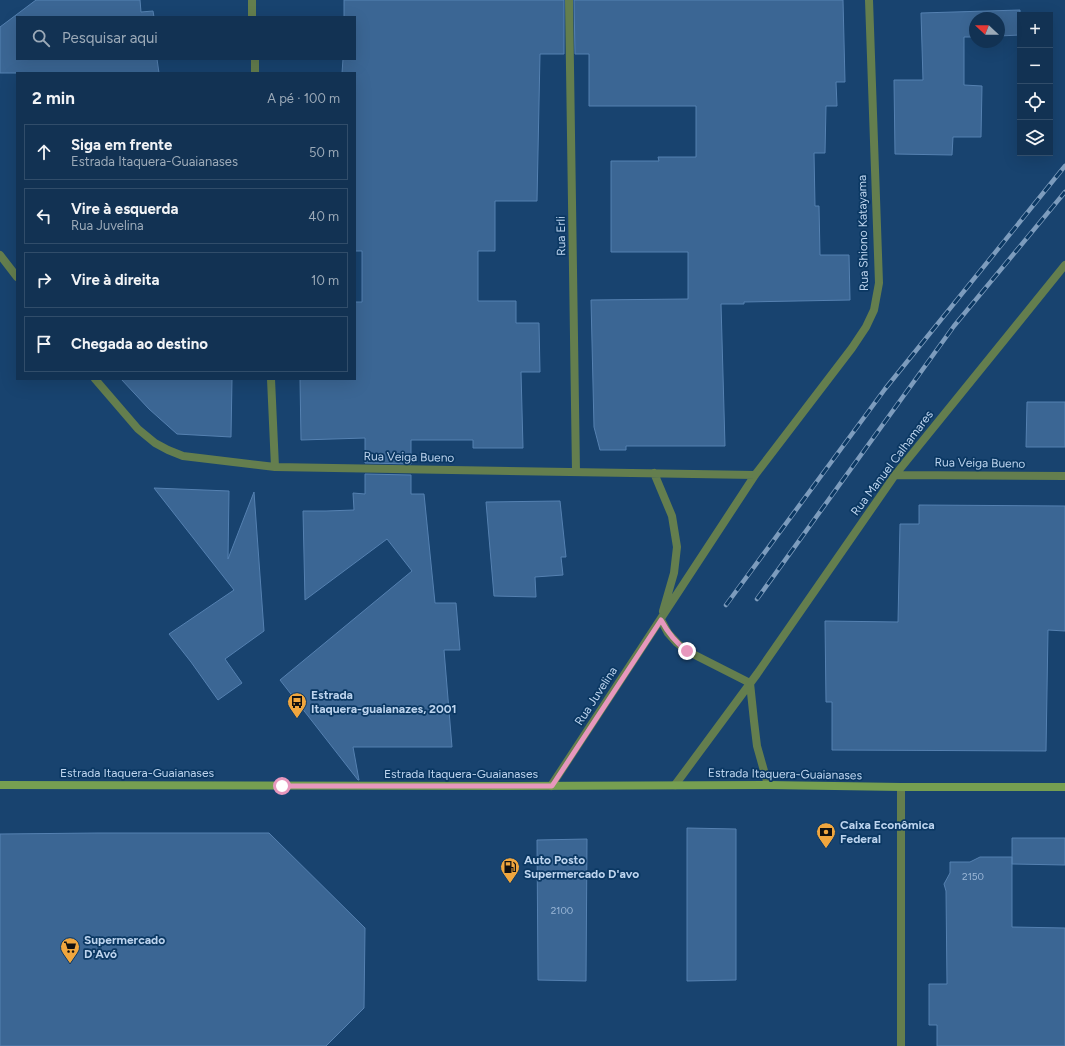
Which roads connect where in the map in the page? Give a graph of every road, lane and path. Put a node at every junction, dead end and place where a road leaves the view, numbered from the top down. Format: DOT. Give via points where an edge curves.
graph roads {
  1 [pos="252,0"];
  2 [pos="570,0"];
  3 [pos="869,0"];
  4 [pos="252,16"];
  5 [pos="254,60"];
  6 [pos="255,72"];
  7 [pos="0,255"];
  8 [pos="1065,265"];
  9 [pos="16,276"];
  10 [pos="95,380"];
  11 [pos="271,380"];
  12 [pos="275,467"];
  13 [pos="576,472"];
  14 [pos="654,473"];
  15 [pos="895,474"];
  16 [pos="756,475"];
  17 [pos="1065,476"];
  18 [pos="661,620"];
  19 [pos="750,683"];
  20 [pos="0,785"];
  21 [pos="675,785"];
  22 [pos="768,785"];
  23 [pos="552,786"];
  24 [pos="901,787"];
  25 [pos="1065,787"];
  26 [pos="901,1046"];
  1 -- 4 [label="street"];
  2 -- 13 [label="street, Rua Erli"];
  3 -- 16 [label="street, Rua Shiono Katayama" via="879,283 874,310 852,348"];
  5 -- 6 [label="street"];
  7 -- 9 [label="street"];
  8 -- 15 [label="street, Rua Manuel Calhamares"];
  10 -- 12 [label="street, Rua Veiga Bueno" via="138,429 168,450 183,456"];
  11 -- 12 [label="street"];
  12 -- 13 [label="street, Rua Veiga Bueno"];
  13 -- 14 [label="street, Rua Veiga Bueno"];
  14 -- 16 [label="street, Rua Veiga Bueno"];
  14 -- 18 [label="street, Rua Juvelina" via="672,516 677,548 674,574"];
  15 -- 17 [label="street, Rua Veiga Bueno"];
  15 -- 19 [label="street, Rua Manuel Calhamares"];
  16 -- 18 [label="street, Rua Juvelina"];
  18 -- 19 [label="street" via="668,633 687,651"];
  18 -- 23 [label="street, Rua Juvelina"];
  19 -- 21 [label="street, Rua Manuel Calhamares"];
  19 -- 22 [label="street" via="757,746"];
  20 -- 23 [label="main road, Estrada Itaquera-Guaianases"];
  21 -- 22 [label="main road, Estrada Itaquera-Guaianases"];
  21 -- 23 [label="main road, Estrada Itaquera-Guaianases"];
  22 -- 24 [label="main road, Estrada Itaquera-Guaianases"];
  24 -- 25 [label="main road, Estrada Itaquera-Guaianases"];
  24 -- 26 [label="street"];
}
